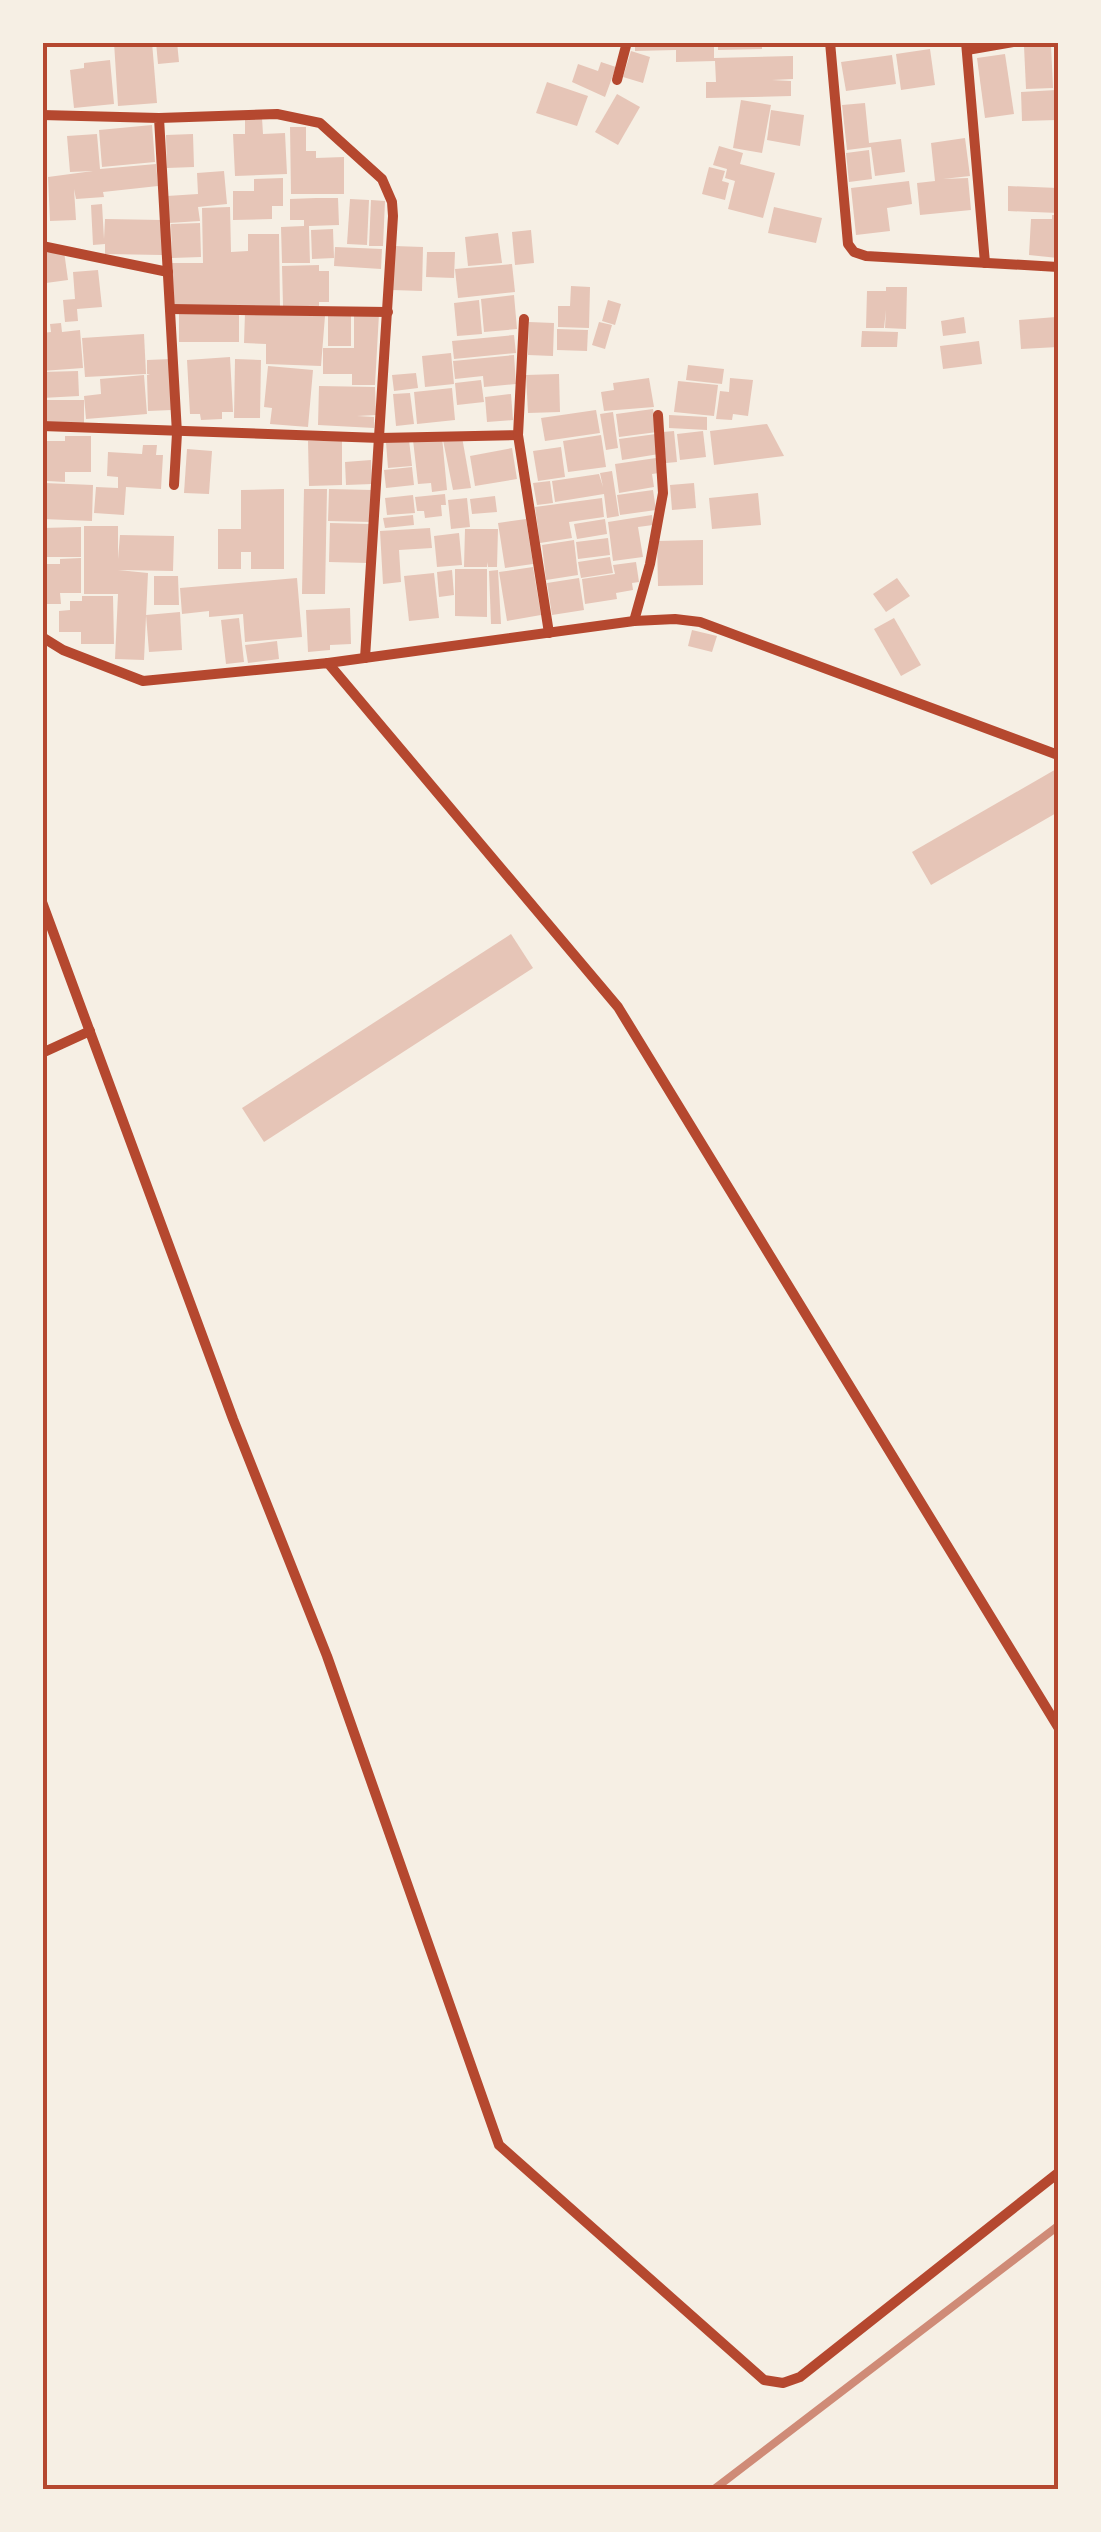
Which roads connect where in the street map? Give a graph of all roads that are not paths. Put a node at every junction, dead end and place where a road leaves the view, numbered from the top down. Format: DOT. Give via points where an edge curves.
graph roads {
  1 [pos="627,42"];
  2 [pos="830,42"];
  3 [pos="1012,42"];
  4 [pos="966,46"];
  5 [pos="617,80"];
  6 [pos="42,115"];
  7 [pos="160,118"];
  8 [pos="42,246"];
  9 [pos="985,263"];
  10 [pos="1058,267"];
  11 [pos="168,272"];
  12 [pos="170,309"];
  13 [pos="388,312"];
  14 [pos="524,319"];
  15 [pos="658,415"];
  16 [pos="42,426"];
  17 [pos="177,433"];
  18 [pos="518,435"];
  19 [pos="380,438"];
  20 [pos="174,485"];
  21 [pos="634,621"];
  22 [pos="548,633"];
  23 [pos="42,637"];
  24 [pos="365,658"];
  25 [pos="328,663"];
  26 [pos="1058,755"];
  27 [pos="42,902"];
  28 [pos="90,1031"];
  29 [pos="42,1053"];
  30 [pos="1058,1727"];
  31 [pos="1058,2173"];
  1 -- 5 [label="street"];
  2 -- 9 [label="street" via="848,244 866,256"];
  3 -- 4 [label="street"];
  4 -- 9 [label="street"];
  6 -- 7 [label="street"];
  7 -- 11 [label="street"];
  7 -- 13 [label="street" via="277,114 328,127 382,179 392,202"];
  8 -- 11 [label="street"];
  9 -- 10 [label="street"];
  11 -- 12 [label="street"];
  12 -- 13 [label="street"];
  12 -- 17 [label="street"];
  13 -- 19 [label="street"];
  14 -- 18 [label="street"];
  15 -- 21 [label="street" via="663,492"];
  16 -- 17 [label="street"];
  17 -- 19 [label="street"];
  17 -- 20 [label="street"];
  18 -- 19 [label="street"];
  18 -- 22 [label="street"];
  19 -- 24 [label="street"];
  21 -- 22 [label="street"];
  21 -- 26 [label="street" via="716,627"];
  22 -- 24 [label="street"];
  23 -- 25 [label="street" via="143,681"];
  24 -- 25 [label="street"];
  25 -- 30 [label="street" via="618,1007"];
  27 -- 28 [label="street"];
  28 -- 29 [label="street"];
  28 -- 31 [label="street" via="327,1656 498,2144 764,2380 783,2384"];
}
